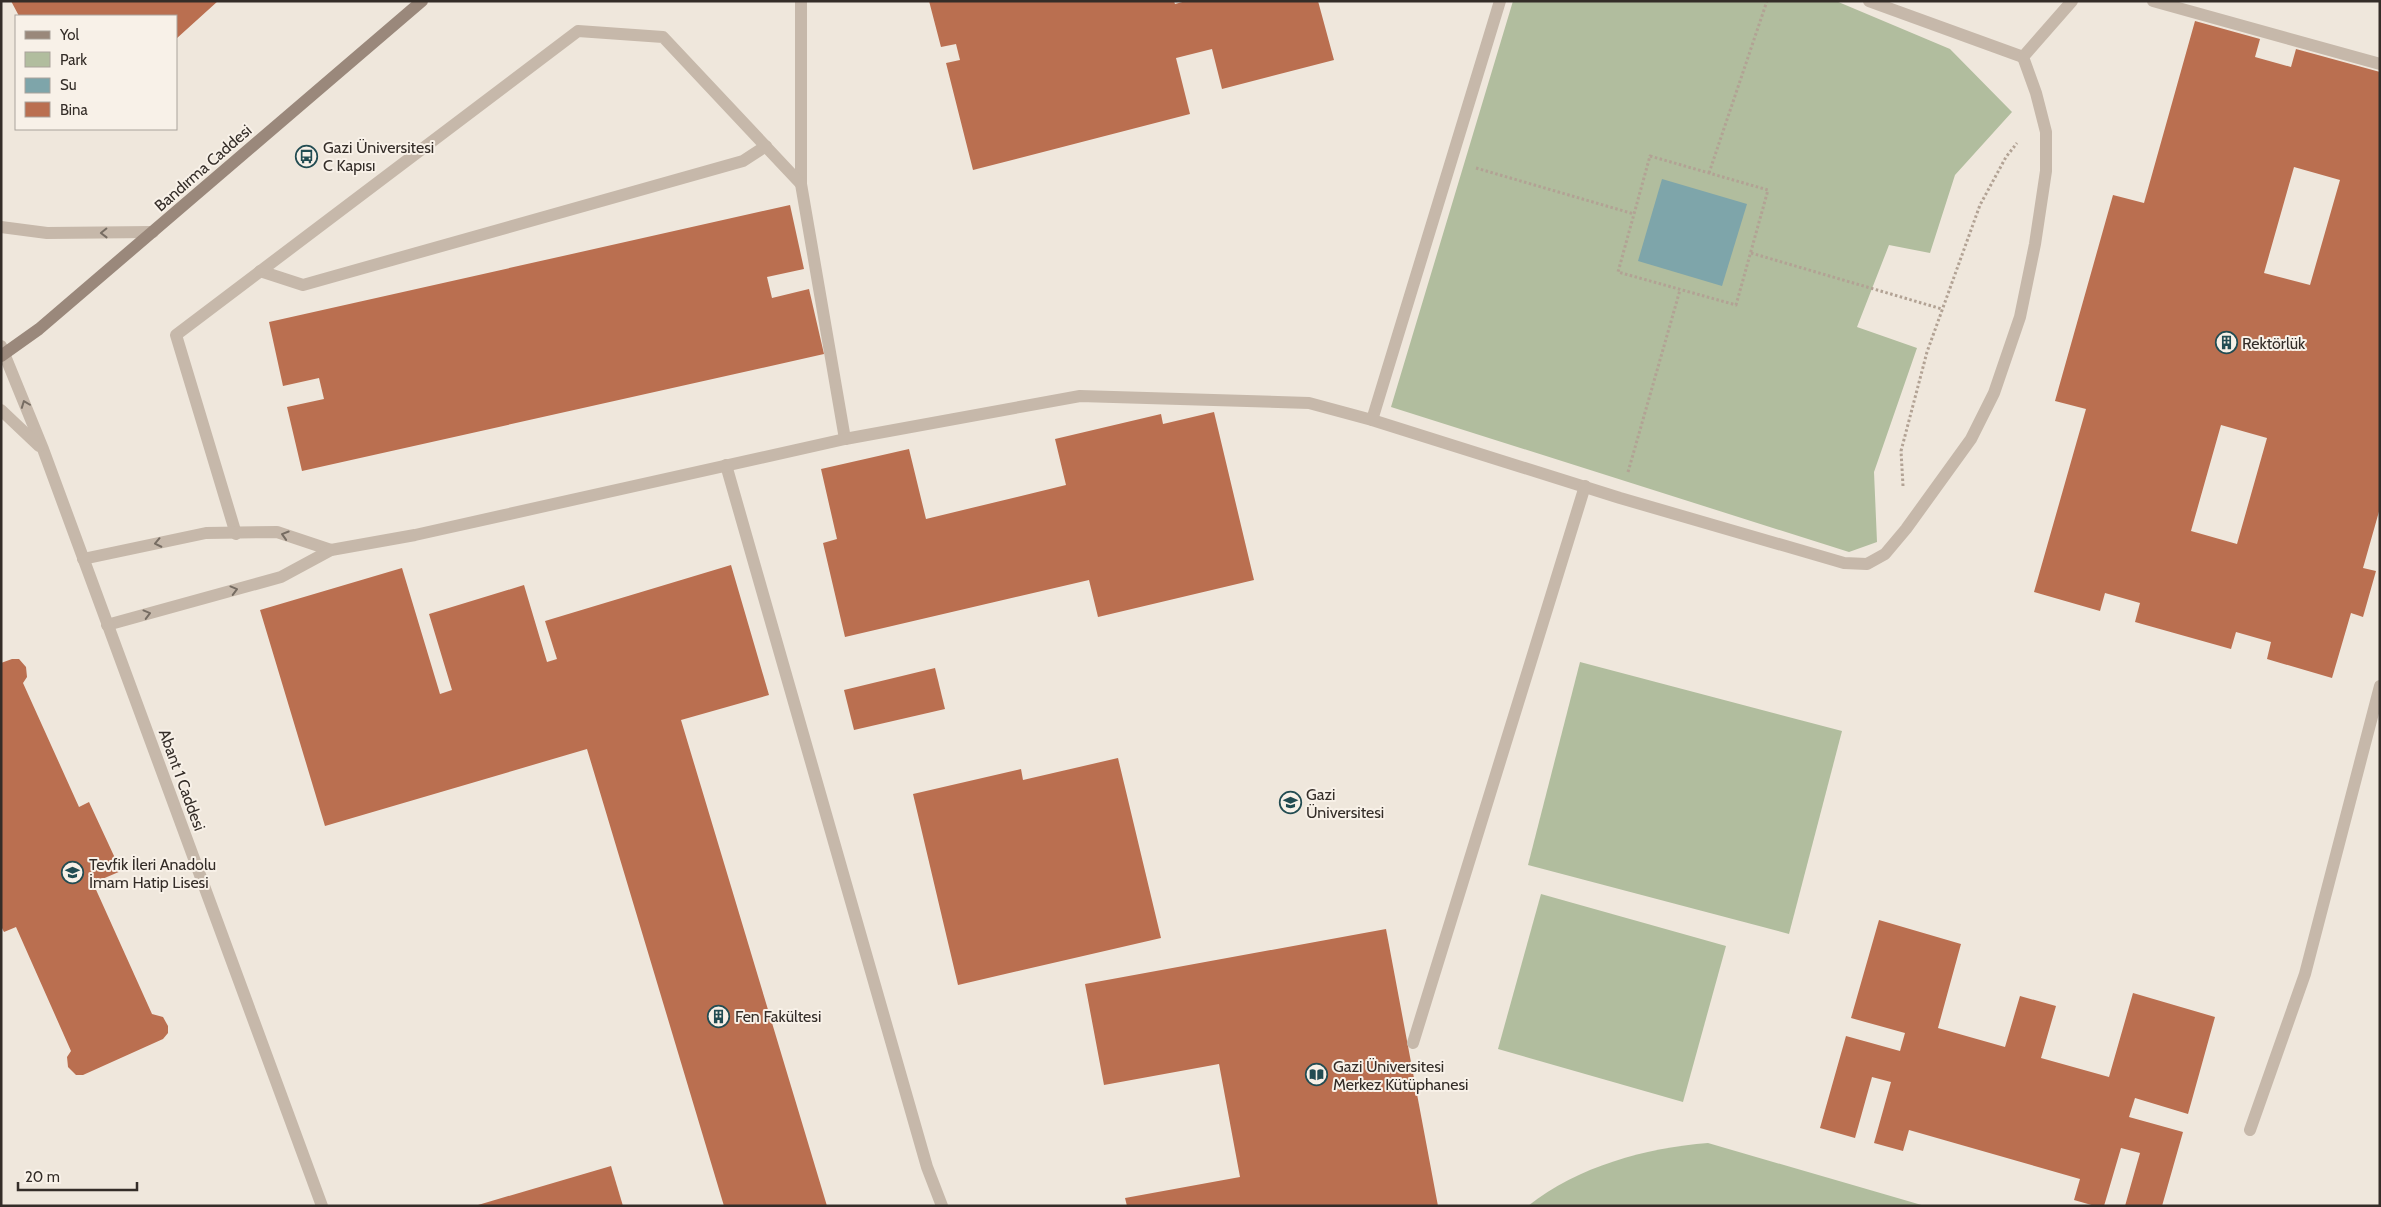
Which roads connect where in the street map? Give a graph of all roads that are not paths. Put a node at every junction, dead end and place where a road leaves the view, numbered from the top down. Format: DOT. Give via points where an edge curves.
graph roads {
  1 [pos="422,1"];
  2 [pos="802,1"];
  3 [pos="1500,1"];
  4 [pos="1869,1"];
  5 [pos="2072,1"];
  6 [pos="2153,1"];
  7 [pos="2023,57"];
  8 [pos="2380,64"];
  9 [pos="766,146"];
  10 [pos="801,184"];
  11 [pos="1,227"];
  12 [pos="153,232"];
  13 [pos="260,271"];
  14 [pos="2,352"];
  15 [pos="1,410"];
  16 [pos="1372,420"];
  17 [pos="845,439"];
  18 [pos="43,449"];
  19 [pos="726,464"];
  20 [pos="1585,486"];
  21 [pos="236,534"];
  22 [pos="331,550"];
  23 [pos="83,559"];
  24 [pos="107,625"];
  25 [pos="2380,686"];
  26 [pos="1413,1043"];
  27 [pos="2250,1130"];
  28 [pos="322,1206"];
  29 [pos="942,1206"];
  1 -- 12 [label="main road, Bandırma Caddesi"];
  2 -- 10 [label="street"];
  3 -- 16 [label="street"];
  4 -- 7 [label="street"];
  5 -- 7 [label="street"];
  6 -- 8 [label="street"];
  7 -- 20 [label="street" via="2042,112 2046,132 2046,171 2020,317 1994,393 1971,439 1885,554 1867,564 1844,563"];
  9 -- 10 [label="street"];
  9 -- 13 [label="street" via="743,160 303,285"];
  9 -- 13 [label="street" via="663,37 578,31"];
  10 -- 17 [label="street"];
  12 -- 11 [label="street, one-way" via="47,234"];
  12 -- 14 [label="main road, Bandırma Caddesi" via="39,329"];
  13 -- 21 [label="street" via="176,335"];
  18 -- 14 [label="street, Abant 1 Caddesi, one-way"];
  15 -- 18 [label="street, Abant 1 Caddesi"];
  16 -- 17 [label="street" via="1310,403 1080,396"];
  16 -- 20 [label="street"];
  17 -- 19 [label="street"];
  18 -- 23 [label="street, Abant 1 Caddesi"];
  19 -- 22 [label="street" via="416,536"];
  19 -- 29 [label="street" via="927,1167"];
  20 -- 26 [label="street"];
  22 -- 21 [label="street, one-way" via="277,532"];
  21 -- 23 [label="street, one-way" via="206,533"];
  24 -- 22 [label="street, one-way" via="281,578"];
  23 -- 24 [label="street, Abant 1 Caddesi"];
  24 -- 28 [label="street, Abant 1 Caddesi"];
  25 -- 27 [label="street" via="2305,974"];
}
